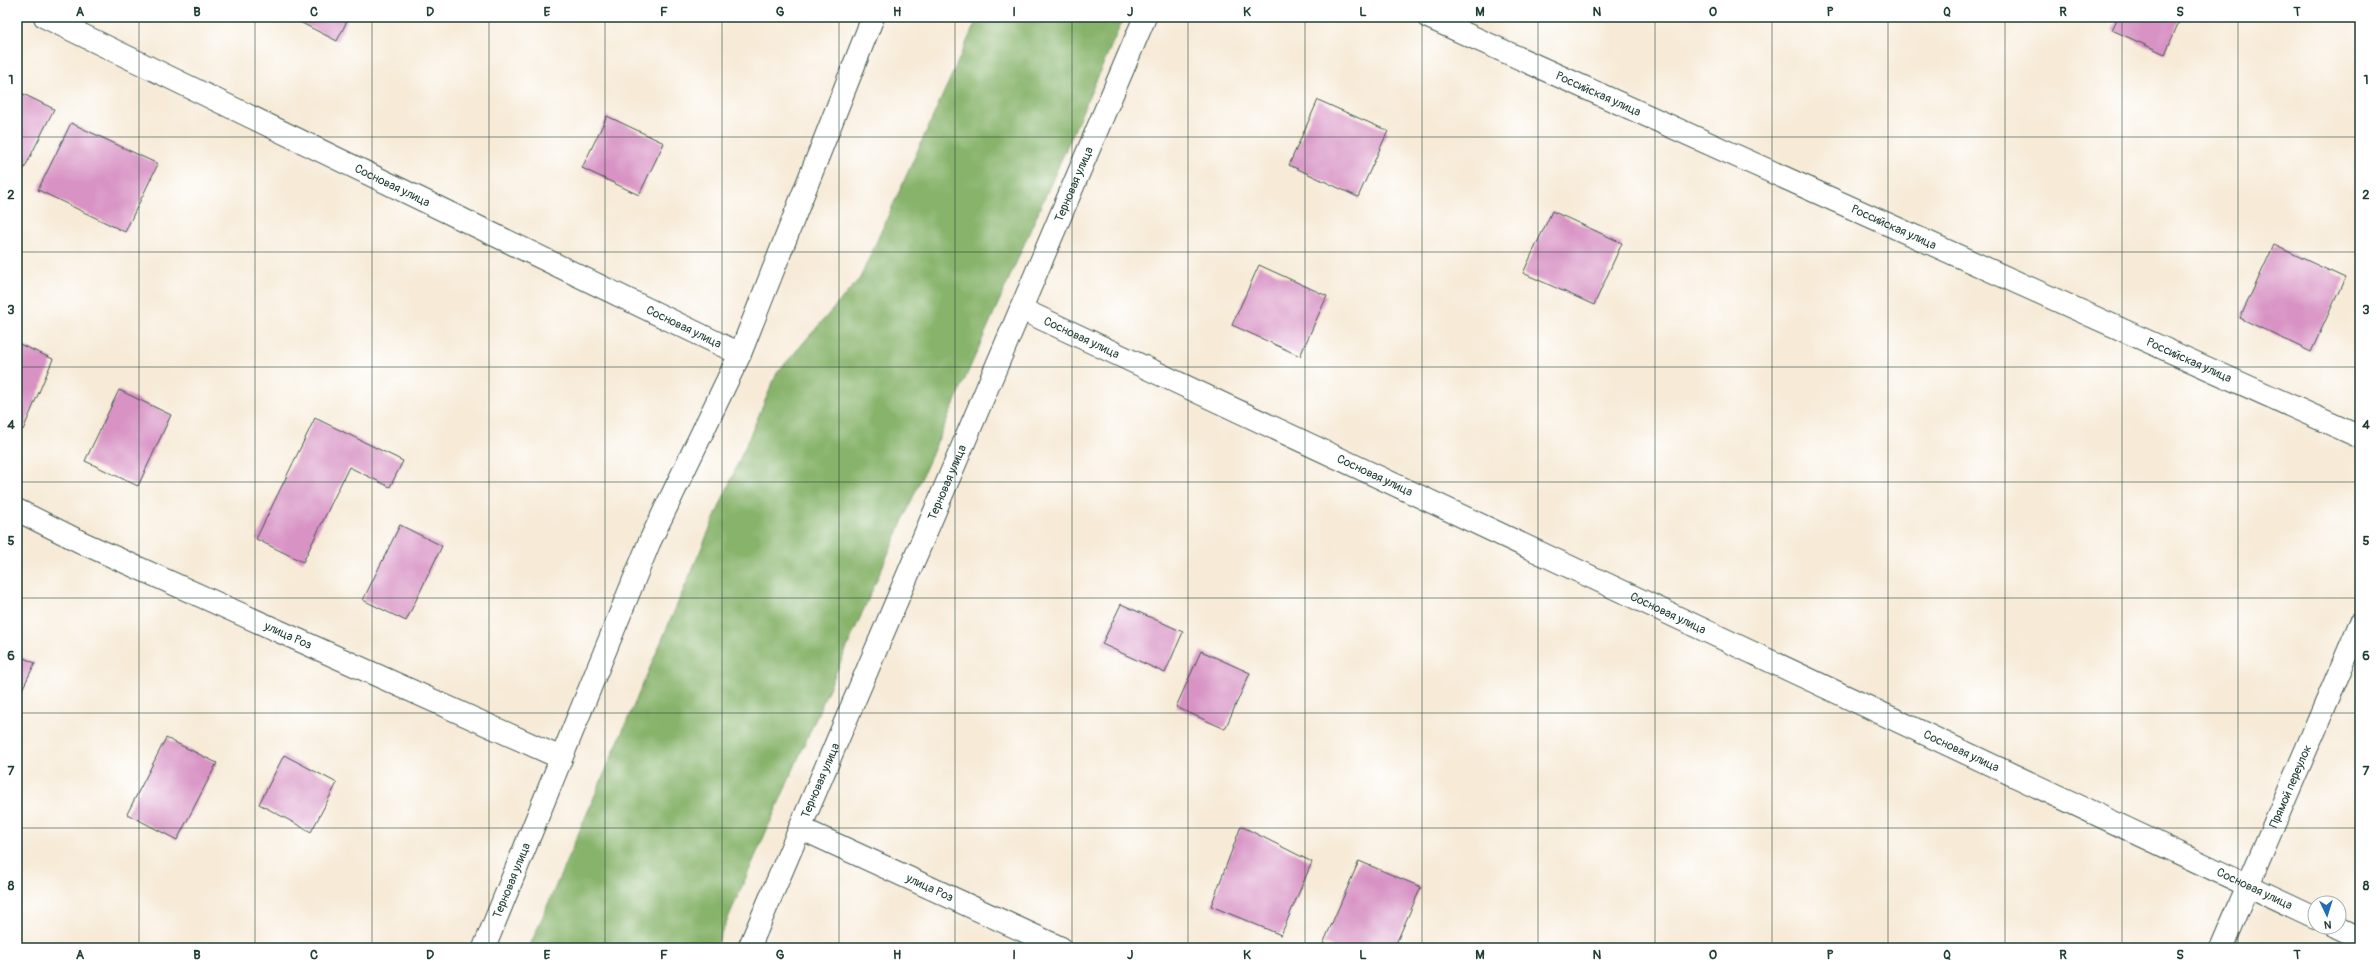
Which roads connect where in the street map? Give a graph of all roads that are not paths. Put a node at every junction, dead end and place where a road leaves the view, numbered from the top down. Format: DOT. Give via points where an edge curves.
graph roads {
  1 [pos="45,17"];
  2 [pos="873,17"];
  3 [pos="1145,17"];
  4 [pos="1428,17"];
  5 [pos="1021,309"];
  6 [pos="740,354"];
  7 [pos="2360,437"];
  8 [pos="17,510"];
  9 [pos="2360,624"];
  10 [pos="561,758"];
  11 [pos="800,828"];
  12 [pos="2248,885"];
  13 [pos="2307,913"];
  14 [pos="2347,932"];
  15 [pos="2360,938"];
  16 [pos="484,948"];
  17 [pos="749,948"];
  18 [pos="1061,948"];
  19 [pos="2221,948"];
  1 -- 6 [label="street, Сосновая улица"];
  2 -- 6 [label="street, Терновая улица"];
  3 -- 5 [label="street, Терновая улица"];
  4 -- 7 [label="street, Российская улица"];
  5 -- 11 [label="street, Терновая улица"];
  5 -- 12 [label="street, Сосновая улица"];
  6 -- 10 [label="street, Терновая улица" via="649,543"];
  8 -- 10 [label="street, улица Роз" via="93,547"];
  9 -- 12 [label="street, Прямой переулок"];
  10 -- 16 [label="street, Терновая улица"];
  11 -- 17 [label="street, Терновая улица"];
  11 -- 18 [label="street, улица Роз"];
  12 -- 13 [label="street, Сосновая улица"];
  12 -- 19 [label="street, Прямой переулок"];
  14 -- 15 [label="street"];
}
